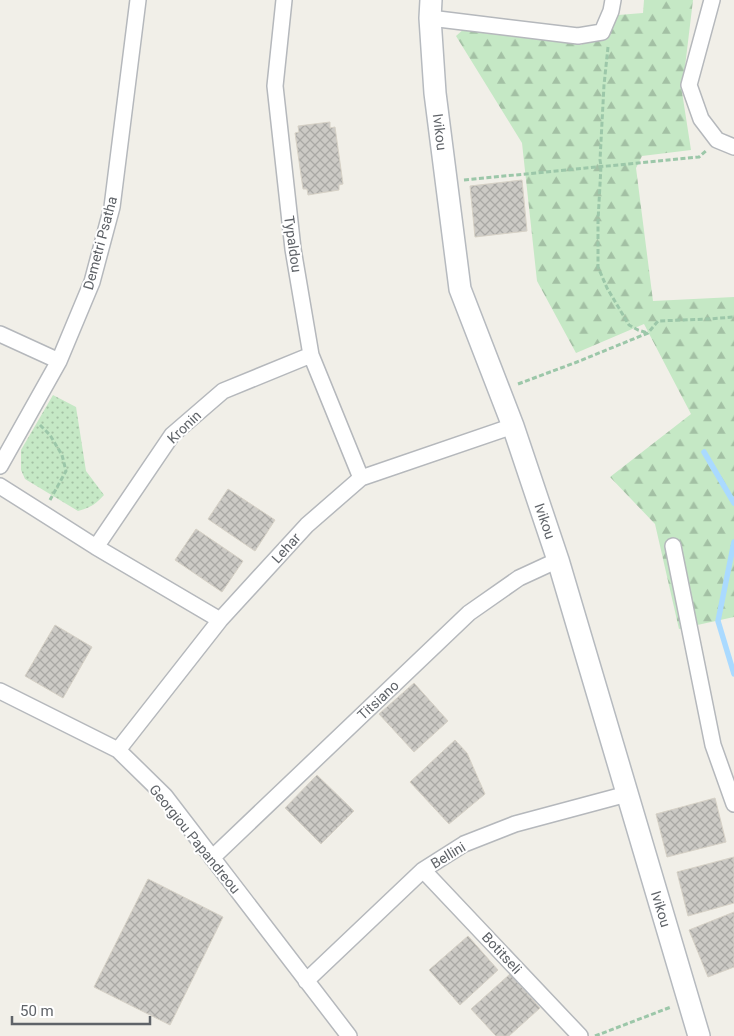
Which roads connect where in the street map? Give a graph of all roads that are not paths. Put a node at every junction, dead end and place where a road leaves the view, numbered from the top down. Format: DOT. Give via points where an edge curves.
graph roads {
  1 [pos="138,0"];
  2 [pos="284,0"];
  3 [pos="613,0"];
  4 [pos="712,0"];
  5 [pos="431,9"];
  6 [pos="734,147"];
  7 [pos="0,334"];
  8 [pos="311,355"];
  9 [pos="59,361"];
  10 [pos="513,426"];
  11 [pos="0,466"];
  12 [pos="361,478"];
  13 [pos="0,486"];
  14 [pos="96,546"];
  15 [pos="673,546"];
  16 [pos="558,560"];
  17 [pos="220,620"];
  18 [pos="0,691"];
  19 [pos="118,750"];
  20 [pos="627,794"];
  21 [pos="734,804"];
  22 [pos="212,858"];
  23 [pos="423,870"];
  24 [pos="306,980"];
  25 [pos="349,1036"];
  26 [pos="580,1036"];
  27 [pos="699,1036"];
  1 -- 9 [label="street, Demetri Psatha" via="112,207 92,282"];
  2 -- 8 [label="street, Typaldou" via="275,86 293,249"];
  3 -- 5 [label="street" via="602,32 578,36"];
  4 -- 6 [label="street" via="689,85 701,119 717,140"];
  5 -- 10 [label="street, Ivikou" via="435,93 460,289"];
  7 -- 9 [label="street"];
  8 -- 12 [label="street, Typaldou"];
  8 -- 14 [label="street, Kronin" via="223,391 172,435"];
  9 -- 11 [label="street, Demetri Psatha"];
  10 -- 12 [label="street, Lehar"];
  10 -- 16 [label="street, Ivikou"];
  12 -- 17 [label="street, Lehar" via="307,525"];
  13 -- 14 [label="street"];
  14 -- 17 [label="street"];
  15 -- 21 [label="street" via="713,744"];
  16 -- 20 [label="street, Ivikou"];
  16 -- 22 [label="street, Titsiano" via="519,578 469,613"];
  17 -- 19 [label="street, Lehar"];
  18 -- 19 [label="street, Georgiou Papandreou"];
  19 -- 22 [label="street, Georgiou Papandreou" via="165,796"];
  20 -- 23 [label="street, Bellini" via="515,824 464,844"];
  20 -- 27 [label="street, Ivikou"];
  22 -- 24 [label="street, Georgiou Papandreou"];
  23 -- 24 [label="street, Bellini"];
  23 -- 26 [label="street, Botitseli"];
  24 -- 25 [label="street, Georgiou Papandreou"];
}
